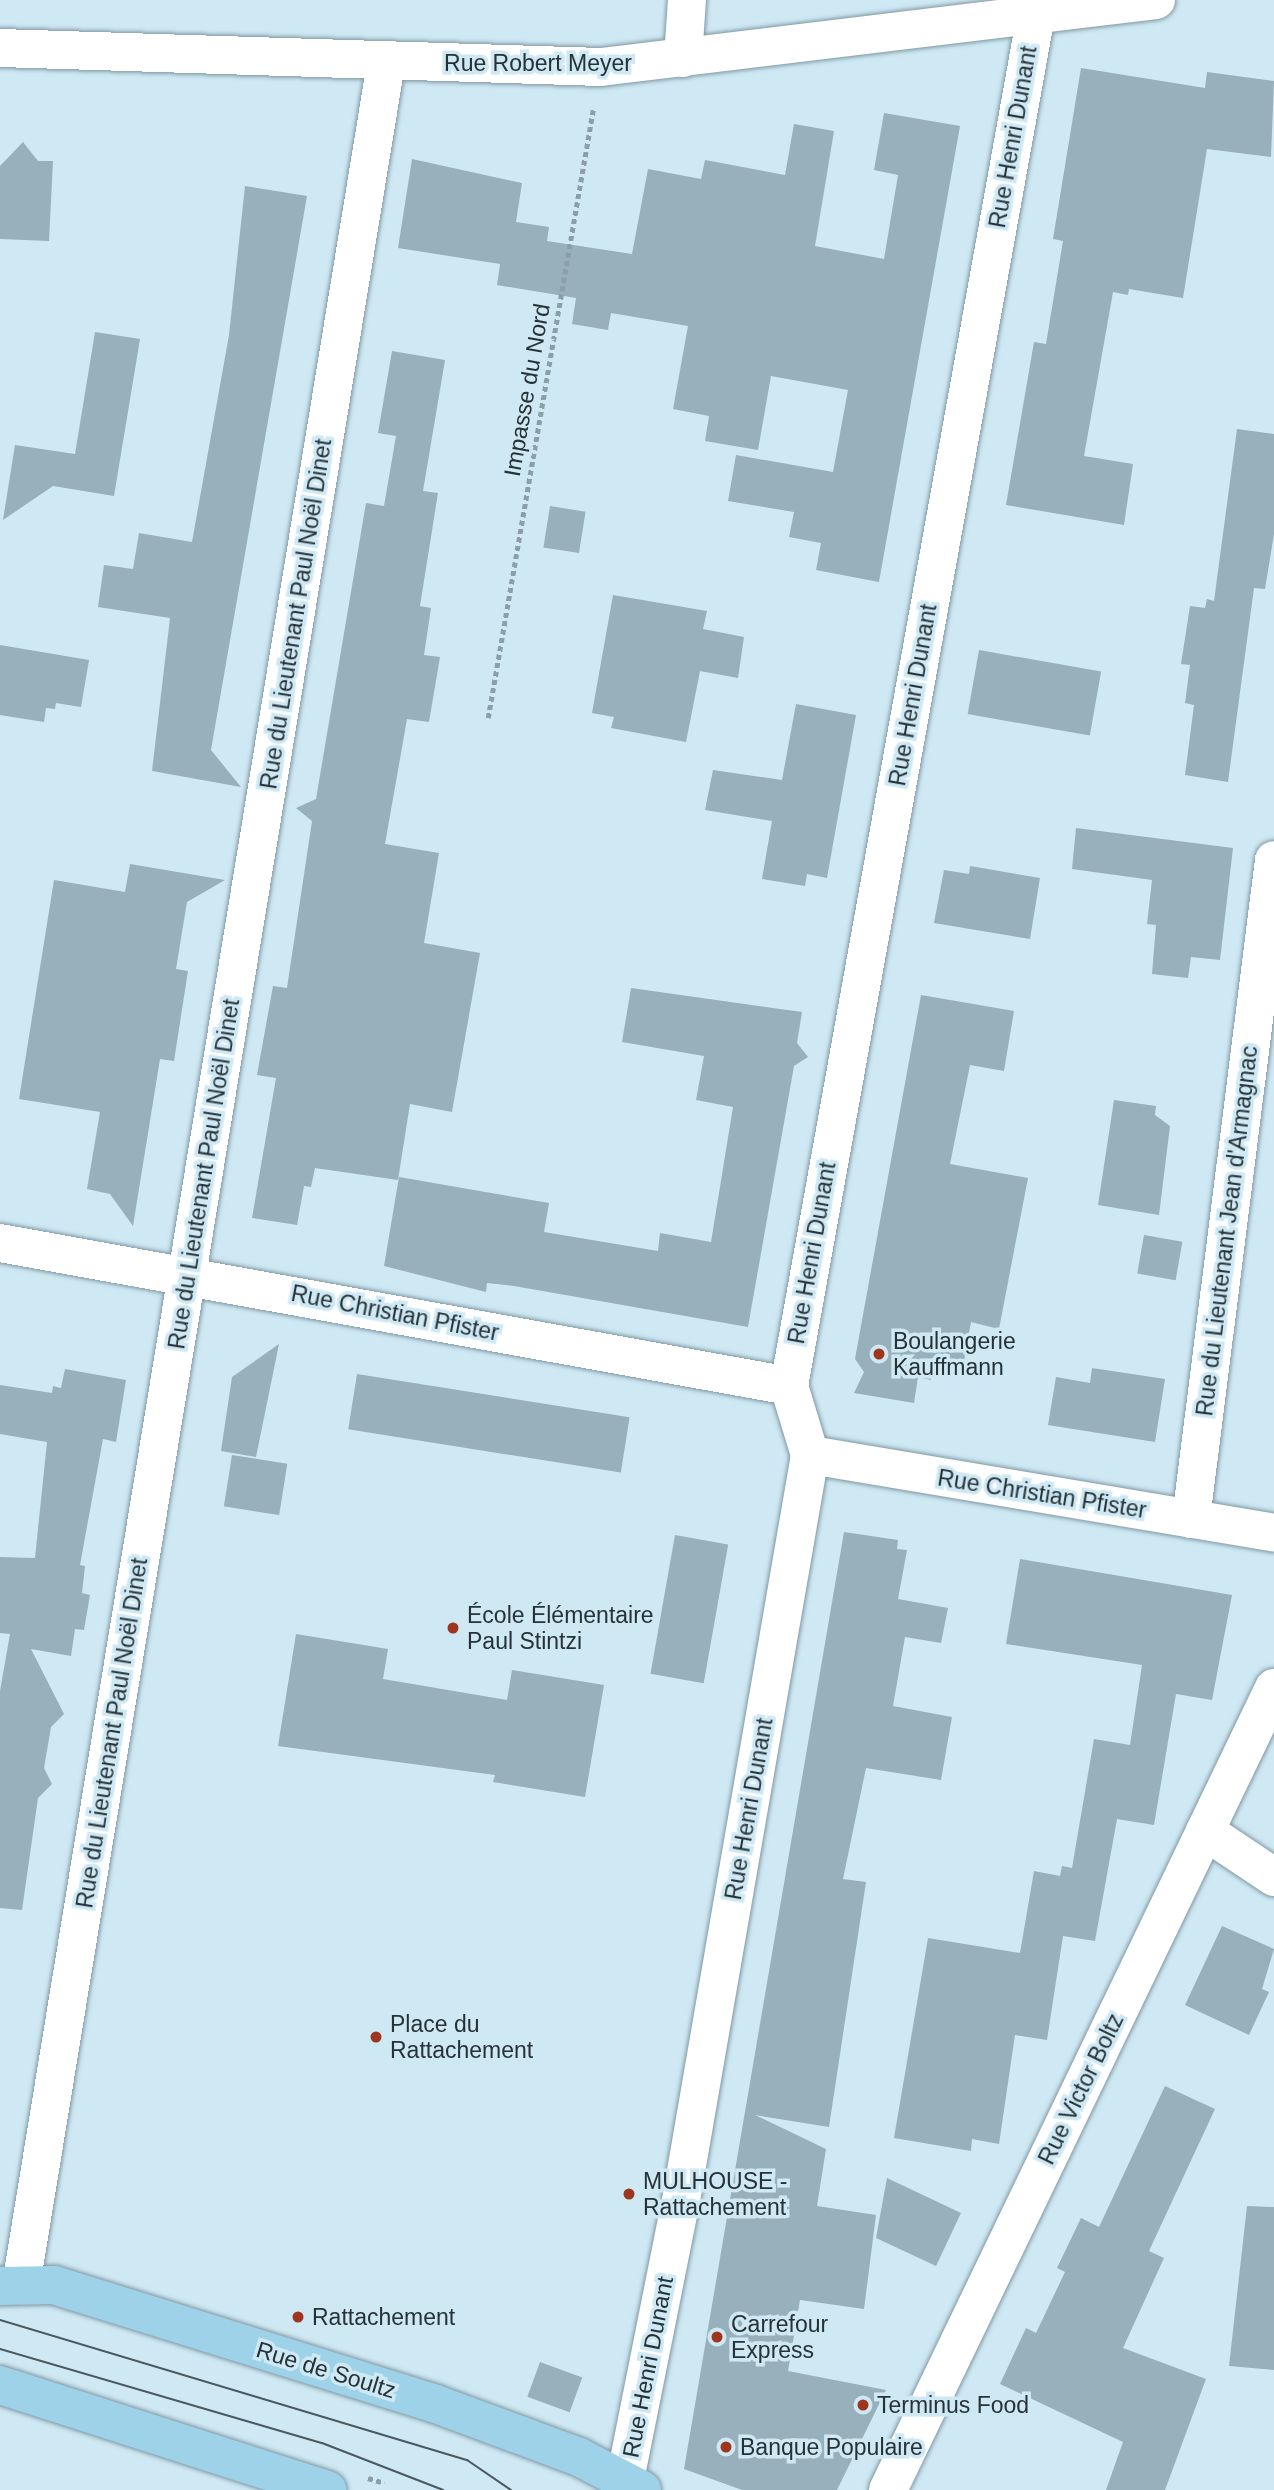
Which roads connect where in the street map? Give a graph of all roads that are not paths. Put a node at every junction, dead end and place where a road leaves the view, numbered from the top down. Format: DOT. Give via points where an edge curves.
graph roads {
  1 [pos="687,0"];
  2 [pos="1156,0"];
  3 [pos="1036,14"];
  4 [pos="0,48"];
  5 [pos="683,58"];
  6 [pos="386,62"];
  7 [pos="1274,860"];
  8 [pos="0,1243"];
  9 [pos="188,1274"];
  10 [pos="789,1386"];
  11 [pos="810,1455"];
  12 [pos="1191,1519"];
  13 [pos="1274,1533"];
  14 [pos="1274,1688"];
  15 [pos="1205,1831"];
  16 [pos="1274,1877"];
  17 [pos="11,2286"];
  18 [pos="0,2385"];
  19 [pos="630,2488"];
  20 [pos="328,2490"];
  21 [pos="888,2490"];
  1 -- 5 [label="street"];
  2 -- 3 [label="street, Rue Robert Meyer"];
  3 -- 5 [label="street, Rue Robert Meyer"];
  3 -- 10 [label="street, Rue Henri Dunant"];
  4 -- 6 [label="street, Rue Robert Meyer"];
  5 -- 6 [label="street, Rue Robert Meyer" via="601,68"];
  6 -- 9 [label="street, Rue du Lieutenant Paul Noël Dinet"];
  7 -- 12 [label="street, Rue du Lieutenant Jean d'Armagnac"];
  8 -- 9 [label="street, Rue Christian Pfister"];
  9 -- 10 [label="street, Rue Christian Pfister"];
  9 -- 17 [label="street, Rue du Lieutenant Paul Noël Dinet"];
  10 -- 11 [label="street, Rue Henri Dunant"];
  11 -- 12 [label="street, Rue Christian Pfister"];
  11 -- 19 [label="street, Rue Henri Dunant"];
  12 -- 13 [label="street, Rue Christian Pfister"];
  14 -- 15 [label="street, Rue Victor Boltz"];
  15 -- 16 [label="street"];
  15 -- 21 [label="street, Rue Victor Boltz"];
  17 -- 19 [label="main road, Rue de Soultz" via="54,2285 436,2403 579,2457"];
  18 -- 20 [label="main road"];
}
